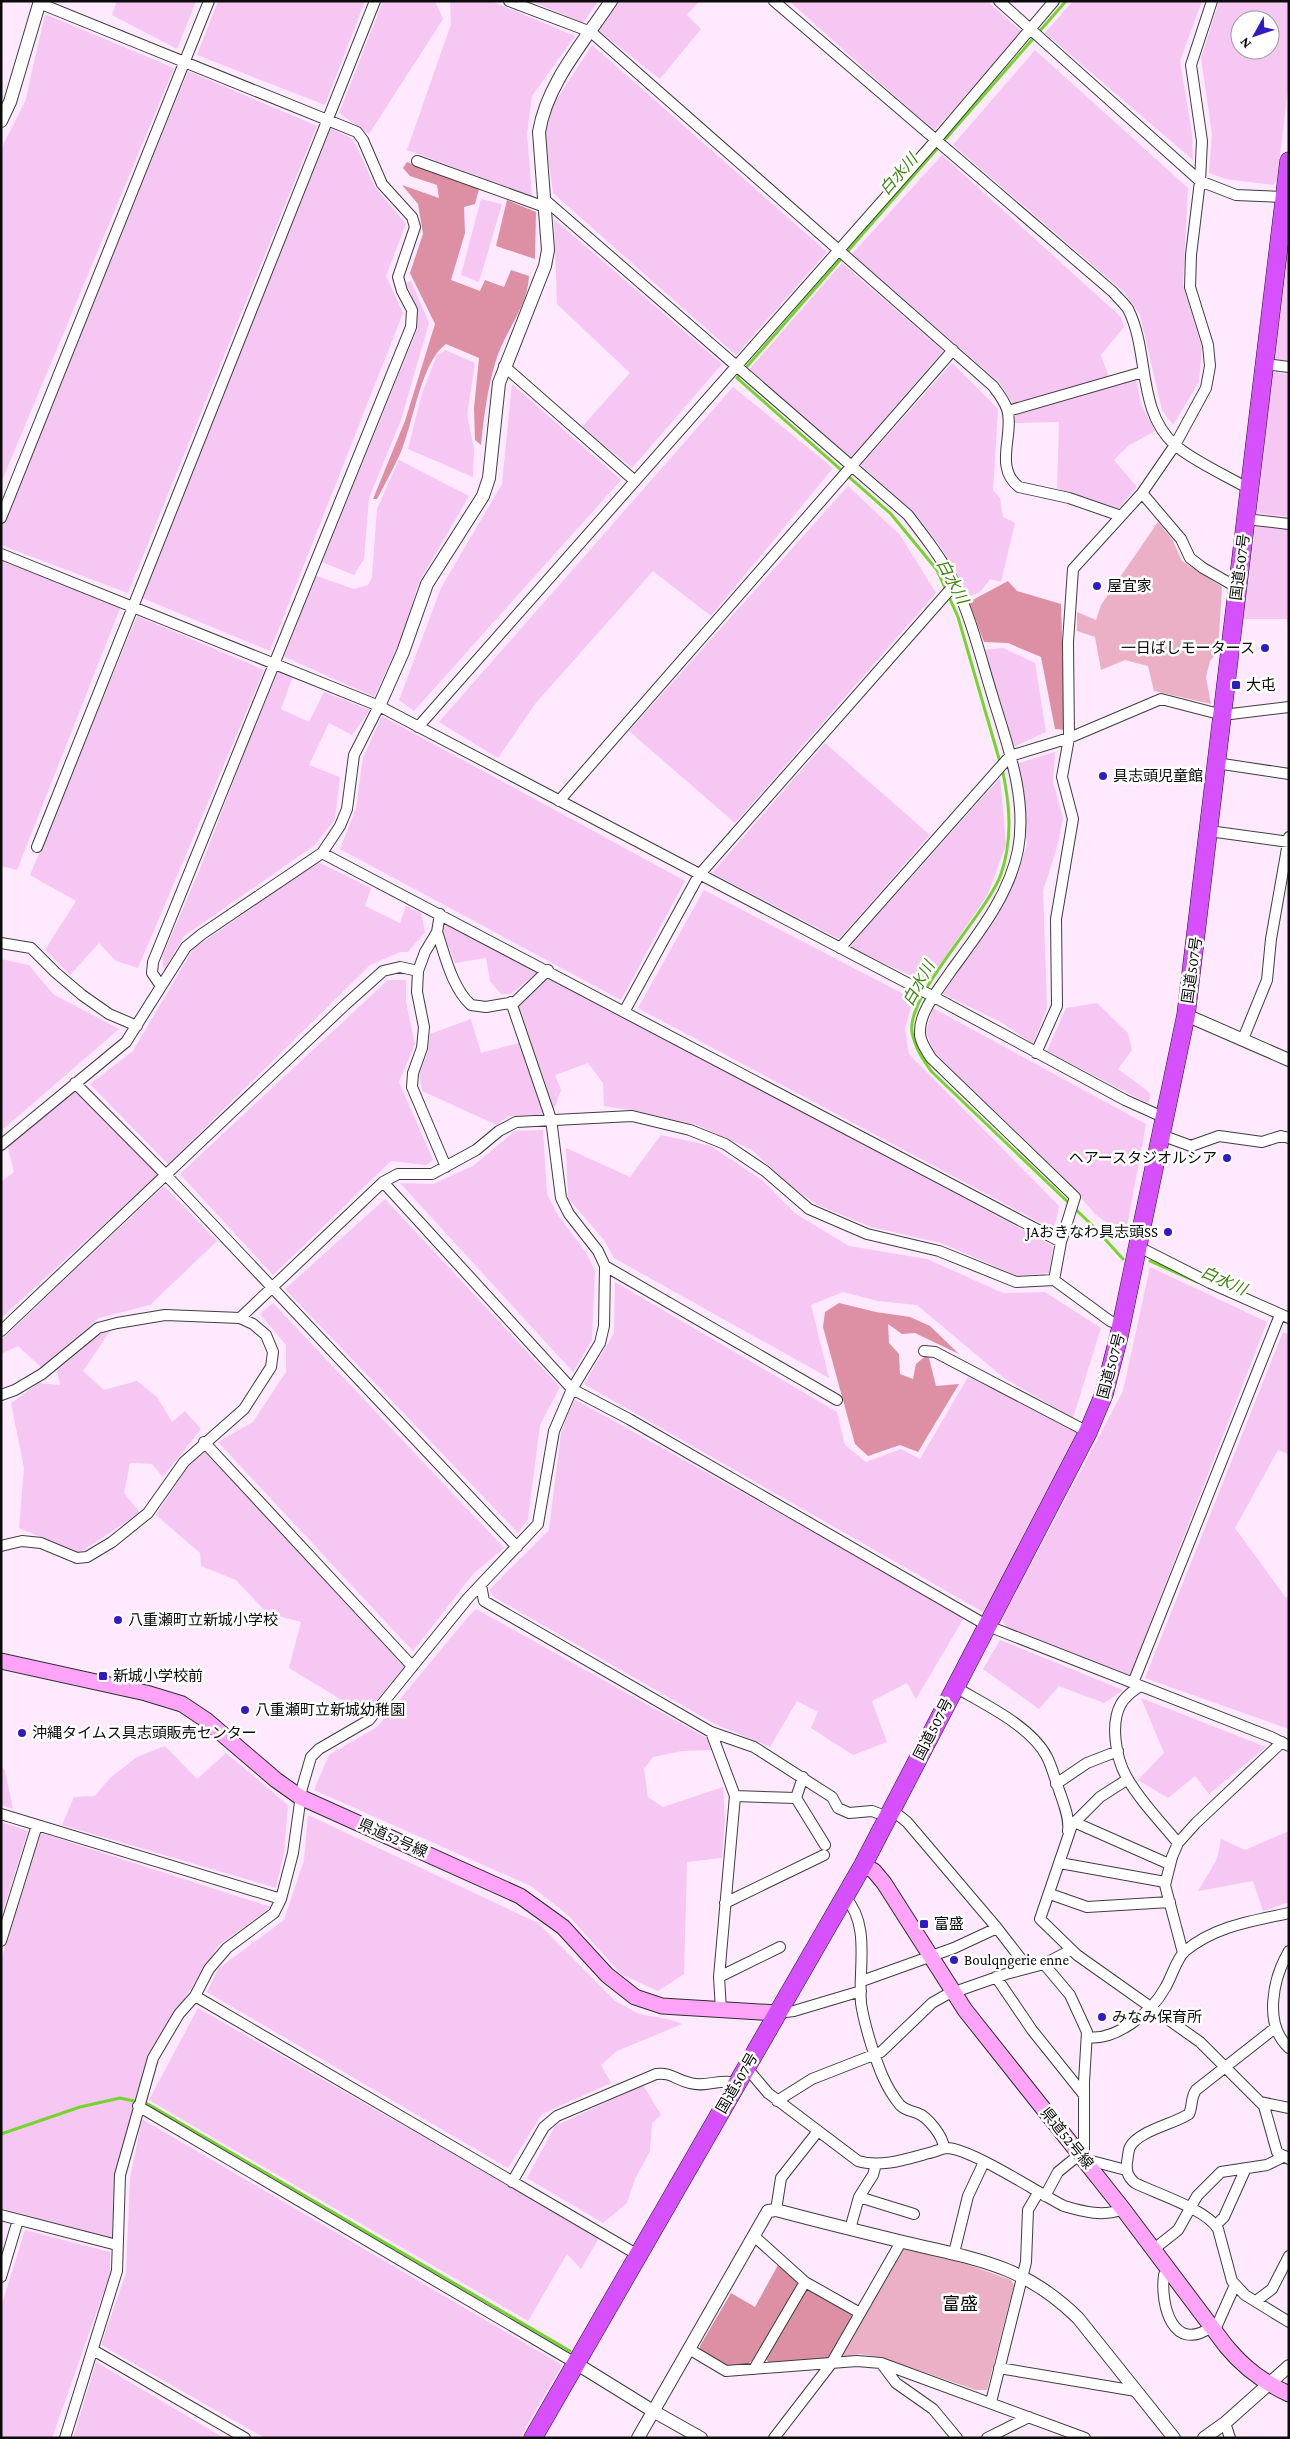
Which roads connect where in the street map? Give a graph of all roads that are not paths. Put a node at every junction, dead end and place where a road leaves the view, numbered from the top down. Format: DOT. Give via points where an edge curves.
graph roads {
  1 [pos="209,1"];
  2 [pos="375,1"];
  3 [pos="509,1"];
  4 [pos="611,1"];
  5 [pos="775,1"];
  6 [pos="999,1"];
  7 [pos="1054,1"];
  8 [pos="1212,1"];
  9 [pos="40,2"];
  10 [pos="1031,29"];
  11 [pos="591,32"];
  12 [pos="185,62"];
  13 [pos="328,120"];
  14 [pos="1,122"];
  15 [pos="936,140"];
  16 [pos="418,161"];
  17 [pos="1289,161"];
  18 [pos="1200,181"];
  19 [pos="545,203"];
  20 [pos="1285,208"];
  21 [pos="839,248"];
  22 [pos="953,350"];
  23 [pos="1265,364"];
  24 [pos="504,366"];
  25 [pos="736,366"];
  26 [pos="1289,367"];
  27 [pos="1143,372"];
  28 [pos="1008,411"];
  29 [pos="1175,445"];
  30 [pos="852,466"];
  31 [pos="635,481"];
  32 [pos="1251,490"];
  33 [pos="1142,493"];
  34 [pos="1121,516"];
  35 [pos="1,518"];
  36 [pos="1246,519"];
  37 [pos="1289,524"];
  38 [pos="1,554"];
  39 [pos="955,584"];
  40 [pos="1238,588"];
  41 [pos="133,606"];
  42 [pos="275,663"];
  43 [pos="379,706"];
  44 [pos="1289,707"];
  45 [pos="1223,716"];
  46 [pos="418,727"];
  47 [pos="1069,738"];
  48 [pos="1010,756"];
  49 [pos="1216,764"];
  50 [pos="1289,774"];
  51 [pos="559,801"];
  52 [pos="1210,830"];
  53 [pos="1288,840"];
  54 [pos="37,847"];
  55 [pos="322,852"];
  56 [pos="699,875"];
  57 [pos="440,914"];
  58 [pos="437,932"];
  59 [pos="1,943"];
  60 [pos="840,948"];
  61 [pos="548,970"];
  62 [pos="418,971"];
  63 [pos="161,986"];
  64 [pos="934,996"];
  65 [pos="511,1002"];
  66 [pos="624,1012"];
  67 [pos="1186,1015"];
  68 [pos="137,1026"];
  69 [pos="1243,1039"];
  70 [pos="1036,1053"];
  71 [pos="1289,1060"];
  72 [pos="75,1083"];
  73 [pos="551,1119"];
  74 [pos="1163,1127"];
  75 [pos="1289,1138"];
  76 [pos="1,1145"];
  77 [pos="446,1167"];
  78 [pos="166,1175"];
  79 [pos="383,1182"];
  80 [pos="1061,1242"];
  81 [pos="1138,1246"];
  82 [pos="605,1266"];
  83 [pos="1054,1280"];
  84 [pos="272,1288"];
  85 [pos="1285,1316"];
  86 [pos="240,1318"];
  87 [pos="1122,1325"];
  88 [pos="1,1331"];
  89 [pos="924,1351"];
  90 [pos="572,1389"];
  91 [pos="1,1395"];
  92 [pos="837,1400"];
  93 [pos="1088,1432"];
  94 [pos="204,1442"];
  95 [pos="1,1546"];
  96 [pos="516,1547"];
  97 [pos="481,1585"];
  98 [pos="988,1626"];
  99 [pos="1,1662"];
  100 [pos="412,1666"];
  101 [pos="1137,1684"];
  102 [pos="955,1687"];
  103 [pos="711,1732"];
  104 [pos="1286,1744"];
  105 [pos="1118,1751"];
  106 [pos="803,1777"];
  107 [pos="1128,1779"];
  108 [pos="1056,1784"];
  109 [pos="735,1796"];
  110 [pos="300,1797"];
  111 [pos="796,1798"];
  112 [pos="1,1814"];
  113 [pos="890,1814"];
  114 [pos="1074,1822"];
  115 [pos="37,1825"];
  116 [pos="1067,1840"];
  117 [pos="1178,1843"];
  118 [pos="1060,1863"];
  119 [pos="1169,1864"];
  120 [pos="863,1865"];
  121 [pos="1165,1882"];
  122 [pos="1050,1894"];
  123 [pos="845,1898"];
  124 [pos="281,1900"];
  125 [pos="1170,1902"];
  126 [pos="724,1903"];
  127 [pos="1289,1913"];
  128 [pos="997,1928"];
  129 [pos="1,1941"];
  130 [pos="780,1947"];
  131 [pos="1071,1950"];
  132 [pos="1289,1952"];
  133 [pos="1183,1953"];
  134 [pos="931,1956"];
  135 [pos="1044,1964"];
  136 [pos="1028,1968"];
  137 [pos="719,1977"];
  138 [pos="996,1977"];
  139 [pos="862,1986"];
  140 [pos="953,1992"];
  141 [pos="195,1996"];
  142 [pos="1149,2007"];
  143 [pos="721,2010"];
  144 [pos="777,2013"];
  145 [pos="1275,2028"];
  146 [pos="1088,2037"];
  147 [pos="1289,2048"];
  148 [pos="874,2055"];
  149 [pos="1225,2066"];
  150 [pos="746,2067"];
  151 [pos="738,2083"];
  152 [pos="1084,2095"];
  153 [pos="777,2100"];
  154 [pos="1260,2102"];
  155 [pos="138,2106"];
  156 [pos="1289,2108"];
  157 [pos="818,2131"];
  158 [pos="944,2148"];
  159 [pos="1082,2156"];
  160 [pos="1287,2158"];
  161 [pos="984,2162"];
  162 [pos="876,2164"];
  163 [pos="1246,2168"];
  164 [pos="1126,2170"];
  165 [pos="512,2182"];
  166 [pos="1041,2194"];
  167 [pos="859,2197"];
  168 [pos="1191,2208"];
  169 [pos="1123,2209"];
  170 [pos="776,2210"];
  171 [pos="914,2214"];
  172 [pos="1,2215"];
  173 [pos="18,2220"];
  174 [pos="1216,2225"];
  175 [pos="850,2229"];
  176 [pos="755,2237"];
  177 [pos="901,2242"];
  178 [pos="117,2245"];
  179 [pos="1154,2248"];
  180 [pos="954,2253"];
  181 [pos="638,2256"];
  182 [pos="1289,2256"];
  183 [pos="1170,2271"];
  184 [pos="1022,2275"];
  185 [pos="1,2277"];
  186 [pos="805,2282"];
  187 [pos="1235,2285"];
  188 [pos="1256,2302"];
  189 [pos="860,2313"];
  190 [pos="1289,2322"];
  191 [pos="1213,2329"];
  192 [pos="689,2349"];
  193 [pos="93,2350"];
  194 [pos="881,2363"];
  195 [pos="577,2364"];
  196 [pos="831,2364"];
  197 [pos="1289,2366"];
  198 [pos="999,2368"];
  199 [pos="754,2369"];
  200 [pos="1268,2384"];
  201 [pos="1136,2391"];
  202 [pos="1289,2394"];
  203 [pos="990,2402"];
  204 [pos="653,2411"];
  205 [pos="1029,2417"];
  206 [pos="1225,2423"];
  207 [pos="65,2438"];
  208 [pos="245,2438"];
  209 [pos="533,2438"];
  210 [pos="638,2438"];
  211 [pos="701,2438"];
  212 [pos="775,2438"];
  213 [pos="957,2438"];
  214 [pos="987,2438"];
  215 [pos="1085,2438"];
  216 [pos="1174,2438"];
  217 [pos="1204,2438"];
  218 [pos="1230,2438"];
  1 -- 12 [label="street"];
  2 -- 13 [label="street"];
  3 -- 11 [label="street"];
  4 -- 11 [label="street"];
  5 -- 15 [label="street"];
  6 -- 10 [label="street"];
  7 -- 10 [label="street"];
  8 -- 18 [label="street" via="1191,65 1202,142"];
  9 -- 12 [label="street"];
  9 -- 14 [label="street"];
  10 -- 15 [label="street"];
  10 -- 18 [label="street"];
  11 -- 19 [label="street" via="550,92 542,113 539,132"];
  11 -- 21 [label="street"];
  12 -- 13 [label="street"];
  12 -- 35 [label="street"];
  13 -- 41 [label="street"];
  13 -- 42 [label="street" via="357,132 382,184 412,217 414,227 398,277 412,310 411,327"];
  15 -- 21 [label="street"];
  15 -- 27 [label="street" via="1113,292 1128,309"];
  16 -- 19 [label="street"];
  17 -- 20 [label="highway, 国道507号"];
  18 -- 20 [label="street"];
  18 -- 29 [label="street" via="1190,287 1208,345 1210,366 1206,388"];
  19 -- 24 [label="street" via="548,242 545,266"];
  19 -- 25 [label="street"];
  20 -- 23 [label="highway, 国道507号"];
  21 -- 22 [label="street"];
  21 -- 25 [label="street"];
  22 -- 28 [label="street" via="993,386"];
  22 -- 30 [label="street"];
  23 -- 26 [label="street"];
  23 -- 32 [label="highway, 国道507号"];
  24 -- 31 [label="street"];
  24 -- 43 [label="street" via="493,424 489,478 483,496 427,584 403,652"];
  25 -- 30 [label="street"];
  25 -- 31 [label="street"];
  27 -- 28 [label="street"];
  27 -- 29 [label="street" via="1153,410"];
  28 -- 34 [label="street" via="1006,464 1012,482 1019,487 1069,498"];
  29 -- 32 [label="street"];
  29 -- 33 [label="street"];
  30 -- 39 [label="street" via="908,516 935,550"];
  30 -- 51 [label="street"];
  31 -- 46 [label="street"];
  32 -- 36 [label="highway, 国道507号"];
  33 -- 34 [label="street"];
  33 -- 40 [label="street" via="1181,539 1190,558"];
  34 -- 47 [label="street" via="1073,569 1068,642"];
  36 -- 37 [label="street"];
  36 -- 40 [label="highway, 国道507号"];
  38 -- 41 [label="street"];
  39 -- 48 [label="street" via="969,617"];
  39 -- 56 [label="street"];
  40 -- 45 [label="highway, 国道507号"];
  41 -- 42 [label="street"];
  41 -- 54 [label="street"];
  42 -- 43 [label="street"];
  42 -- 63 [label="street" via="153,962 152,973"];
  43 -- 46 [label="street"];
  43 -- 55 [label="street" via="354,755 347,809"];
  44 -- 45 [label="street"];
  45 -- 47 [label="street" via="1161,699"];
  45 -- 49 [label="highway, 国道507号"];
  46 -- 51 [label="street"];
  47 -- 48 [label="street"];
  47 -- 70 [label="street" via="1062,777 1072,819 1056,919 1057,1006"];
  48 -- 60 [label="street"];
  48 -- 64 [label="street" via="1018,789 1020,826 1018,850 1008,884 988,919"];
  49 -- 50 [label="street"];
  49 -- 52 [label="highway, 国道507号"];
  51 -- 56 [label="street"];
  52 -- 53 [label="street"];
  52 -- 67 [label="highway, 国道507号"];
  53 -- 69 [label="street" via="1267,980"];
  55 -- 57 [label="street"];
  55 -- 63 [label="street" via="186,947"];
  56 -- 60 [label="street"];
  56 -- 66 [label="street"];
  57 -- 58 [label="street"];
  57 -- 61 [label="street"];
  58 -- 62 [label="street"];
  58 -- 65 [label="street" via="450,971 467,1002 477,1007"];
  59 -- 68 [label="street" via="31,948 89,1000 109,1014"];
  60 -- 64 [label="street"];
  61 -- 65 [label="street" via="515,1002"];
  61 -- 66 [label="street"];
  62 -- 77 [label="street" via="417,992 424,1026 412,1087"];
  62 -- 78 [label="street" via="400,966 383,971"];
  63 -- 68 [label="street"];
  64 -- 70 [label="street"];
  64 -- 80 [label="street" via="919,1032 931,1058 1075,1197"];
  65 -- 73 [label="street"];
  66 -- 80 [label="street"];
  67 -- 69 [label="street"];
  67 -- 74 [label="highway, 国道507号"];
  68 -- 72 [label="street" via="126,1042"];
  69 -- 71 [label="street"];
  70 -- 74 [label="street" via="1125,1100"];
  72 -- 76 [label="street"];
  72 -- 78 [label="street"];
  73 -- 77 [label="street" via="509,1124 476,1150"];
  73 -- 82 [label="street" via="561,1198 569,1214 598,1250"];
  73 -- 83 [label="street" via="632,1116 690,1130 725,1144 765,1171 809,1209 867,1234 939,1250 1016,1282"];
  74 -- 75 [label="street" via="1191,1146 1219,1136 1262,1142 1281,1136"];
  74 -- 81 [label="highway, 国道507号"];
  77 -- 79 [label="street" via="432,1174 398,1174"];
  78 -- 84 [label="street"];
  78 -- 88 [label="street"];
  79 -- 84 [label="street"];
  79 -- 90 [label="street"];
  80 -- 83 [label="street"];
  81 -- 85 [label="street"];
  81 -- 87 [label="highway, 国道507号"];
  82 -- 90 [label="street" via="604,1326 600,1343"];
  82 -- 92 [label="street"];
  83 -- 87 [label="street" via="1110,1321"];
  84 -- 86 [label="street"];
  84 -- 96 [label="street"];
  85 -- 101 [label="street"];
  86 -- 91 [label="street" via="164,1316 98,1328 42,1374"];
  86 -- 94 [label="street" via="266,1335 272,1352 271,1367 244,1409"];
  87 -- 93 [label="highway, 国道507号" via="1104,1394"];
  89 -- 93 [label="street" via="935,1352"];
  90 -- 96 [label="street" via="554,1431 538,1524"];
  90 -- 98 [label="street"];
  93 -- 98 [label="highway, 国道507号"];
  94 -- 95 [label="street" via="184,1462 148,1513 87,1557 77,1558 41,1543 22,1541"];
  94 -- 100 [label="street"];
  96 -- 97 [label="street"];
  97 -- 100 [label="street"];
  97 -- 103 [label="street" via="484,1601"];
  98 -- 101 [label="street"];
  98 -- 102 [label="highway, 国道507号"];
  99 -- 110 [label="main road, 県道52号線" via="146,1693 182,1704"];
  100 -- 110 [label="street" via="369,1720 311,1757"];
  101 -- 104 [label="street"];
  101 -- 105 [label="street" via="1120,1704 1116,1731"];
  102 -- 108 [label="street" via="1029,1734 1047,1758"];
  102 -- 113 [label="highway, 国道507号"];
  103 -- 106 [label="street" via="754,1747"];
  103 -- 109 [label="street"];
  104 -- 117 [label="street" via="1217,1802"];
  105 -- 107 [label="street"];
  105 -- 108 [label="street" via="1087,1763"];
  106 -- 111 [label="street"];
  106 -- 113 [label="street" via="849,1814 872,1811"];
  107 -- 114 [label="street" via="1100,1797"];
  107 -- 117 [label="street"];
  108 -- 116 [label="street" via="1069,1826"];
  109 -- 111 [label="street"];
  109 -- 126 [label="street"];
  110 -- 124 [label="street" via="293,1853"];
  110 -- 143 [label="main road, 県道52号線" via="520,1896 563,1927 611,1979 636,1997 662,2006"];
  111 -- 126 [label="street" via="825,1850"];
  112 -- 115 [label="street"];
  113 -- 120 [label="highway, 国道507号"];
  113 -- 128 [label="street" via="907,1822"];
  114 -- 116 [label="street"];
  114 -- 119 [label="street"];
  115 -- 124 [label="street"];
  115 -- 129 [label="street"];
  116 -- 118 [label="street"];
  117 -- 119 [label="street"];
  118 -- 121 [label="street"];
  118 -- 122 [label="street"];
  119 -- 121 [label="street"];
  120 -- 123 [label="highway, 国道507号"];
  120 -- 134 [label="main road, 県道52号線" via="874,1871 884,1883"];
  121 -- 125 [label="street"];
  122 -- 125 [label="street" via="1087,1907"];
  122 -- 131 [label="street" via="1040,1919"];
  123 -- 139 [label="street" via="858,1918"];
  123 -- 144 [label="highway, 国道507号"];
  124 -- 141 [label="street" via="274,1913 227,1948 209,1969"];
  125 -- 133 [label="street"];
  126 -- 137 [label="street"];
  127 -- 133 [label="street" via="1220,1930"];
  128 -- 134 [label="street"];
  128 -- 136 [label="street"];
  130 -- 137 [label="street"];
  131 -- 135 [label="street"];
  131 -- 142 [label="street"];
  132 -- 145 [label="street" via="1275,1995"];
  133 -- 142 [label="street" via="1164,1990"];
  134 -- 139 [label="street"];
  134 -- 140 [label="main road, 県道52号線"];
  135 -- 136 [label="street"];
  135 -- 146 [label="street" via="1077,2007"];
  136 -- 138 [label="street"];
  137 -- 143 [label="street"];
  138 -- 140 [label="street"];
  138 -- 152 [label="street" via="1032,2030"];
  139 -- 144 [label="street" via="794,2011"];
  139 -- 148 [label="street" via="864,2020"];
  140 -- 148 [label="street" via="932,2003 889,2045"];
  140 -- 159 [label="main road, 県道52号線" via="996,2051"];
  141 -- 155 [label="street" via="179,2014 153,2058"];
  141 -- 165 [label="street"];
  142 -- 146 [label="street" via="1120,2032"];
  142 -- 149 [label="street" via="1200,2042"];
  143 -- 144 [label="main road, 県道52号線"];
  144 -- 150 [label="highway, 国道507号"];
  145 -- 147 [label="street"];
  145 -- 149 [label="street"];
  146 -- 152 [label="street"];
  148 -- 153 [label="street" via="812,2079"];
  148 -- 158 [label="street" via="887,2088 906,2110 925,2118 943,2141"];
  149 -- 154 [label="street"];
  149 -- 164 [label="street" via="1196,2090 1189,2114 1147,2133 1130,2146"];
  150 -- 151 [label="highway, 国道507号"];
  150 -- 153 [label="street"];
  151 -- 165 [label="street" via="725,2080 689,2083 667,2072 656,2074 557,2116 544,2127"];
  151 -- 181 [label="highway, 国道507号"];
  152 -- 159 [label="street"];
  153 -- 157 [label="street"];
  154 -- 156 [label="street"];
  154 -- 160 [label="street" via="1267,2114 1277,2152"];
  155 -- 178 [label="street" via="120,2174"];
  155 -- 195 [label="street"];
  157 -- 162 [label="street" via="858,2162"];
  157 -- 170 [label="street" via="781,2178"];
  158 -- 161 [label="street" via="960,2150"];
  158 -- 162 [label="street"];
  159 -- 164 [label="street"];
  159 -- 166 [label="street" via="1058,2172"];
  159 -- 169 [label="main road, 県道52号線"];
  160 -- 163 [label="street"];
  161 -- 166 [label="street"];
  161 -- 180 [label="street" via="968,2196"];
  162 -- 167 [label="street"];
  163 -- 168 [label="street" via="1221,2172 1197,2196"];
  163 -- 174 [label="street" via="1224,2217"];
  164 -- 168 [label="street" via="1135,2183"];
  165 -- 181 [label="street"];
  166 -- 169 [label="street" via="1078,2210 1111,2214"];
  166 -- 184 [label="street" via="1028,2210 1028,2250"];
  167 -- 171 [label="street"];
  167 -- 175 [label="street"];
  168 -- 174 [label="street" via="1207,2215"];
  168 -- 179 [label="street" via="1178,2230"];
  169 -- 179 [label="main road, 県道52号線"];
  170 -- 175 [label="street"];
  170 -- 176 [label="street" via="768,2211"];
  172 -- 173 [label="street"];
  173 -- 178 [label="street"];
  173 -- 185 [label="street"];
  174 -- 187 [label="street"];
  175 -- 177 [label="street"];
  176 -- 186 [label="street"];
  176 -- 192 [label="street"];
  177 -- 180 [label="street"];
  177 -- 189 [label="street"];
  178 -- 193 [label="street" via="117,2271"];
  179 -- 183 [label="main road, 県道52号線"];
  180 -- 184 [label="street"];
  181 -- 195 [label="highway, 国道507号"];
  182 -- 188 [label="street" via="1272,2289"];
  183 -- 191 [label="main road, 県道52号線"];
  183 -- 191 [label="street" via="1164,2275 1163,2286 1166,2308 1177,2330 1192,2335"];
  184 -- 198 [label="street"];
  184 -- 201 [label="street" via="1064,2304 1078,2318"];
  186 -- 189 [label="street"];
  186 -- 199 [label="street"];
  187 -- 188 [label="street"];
  187 -- 191 [label="street"];
  188 -- 190 [label="street"];
  189 -- 196 [label="street"];
  191 -- 200 [label="main road, 県道52号線" via="1238,2360"];
  192 -- 199 [label="street" via="726,2372"];
  192 -- 204 [label="street"];
  193 -- 207 [label="street"];
  193 -- 208 [label="street"];
  194 -- 196 [label="street"];
  194 -- 203 [label="street"];
  194 -- 213 [label="street" via="896,2383 933,2409"];
  195 -- 204 [label="street"];
  195 -- 209 [label="highway, 国道507号"];
  196 -- 199 [label="street"];
  196 -- 212 [label="street"];
  197 -- 200 [label="street"];
  198 -- 201 [label="street"];
  198 -- 203 [label="street"];
  200 -- 202 [label="main road, 県道52号線"];
  200 -- 206 [label="street"];
  201 -- 216 [label="street"];
  203 -- 205 [label="street"];
  204 -- 210 [label="street"];
  204 -- 211 [label="street"];
  205 -- 214 [label="street"];
  205 -- 215 [label="street"];
  206 -- 217 [label="street"];
  206 -- 218 [label="street"];
}
